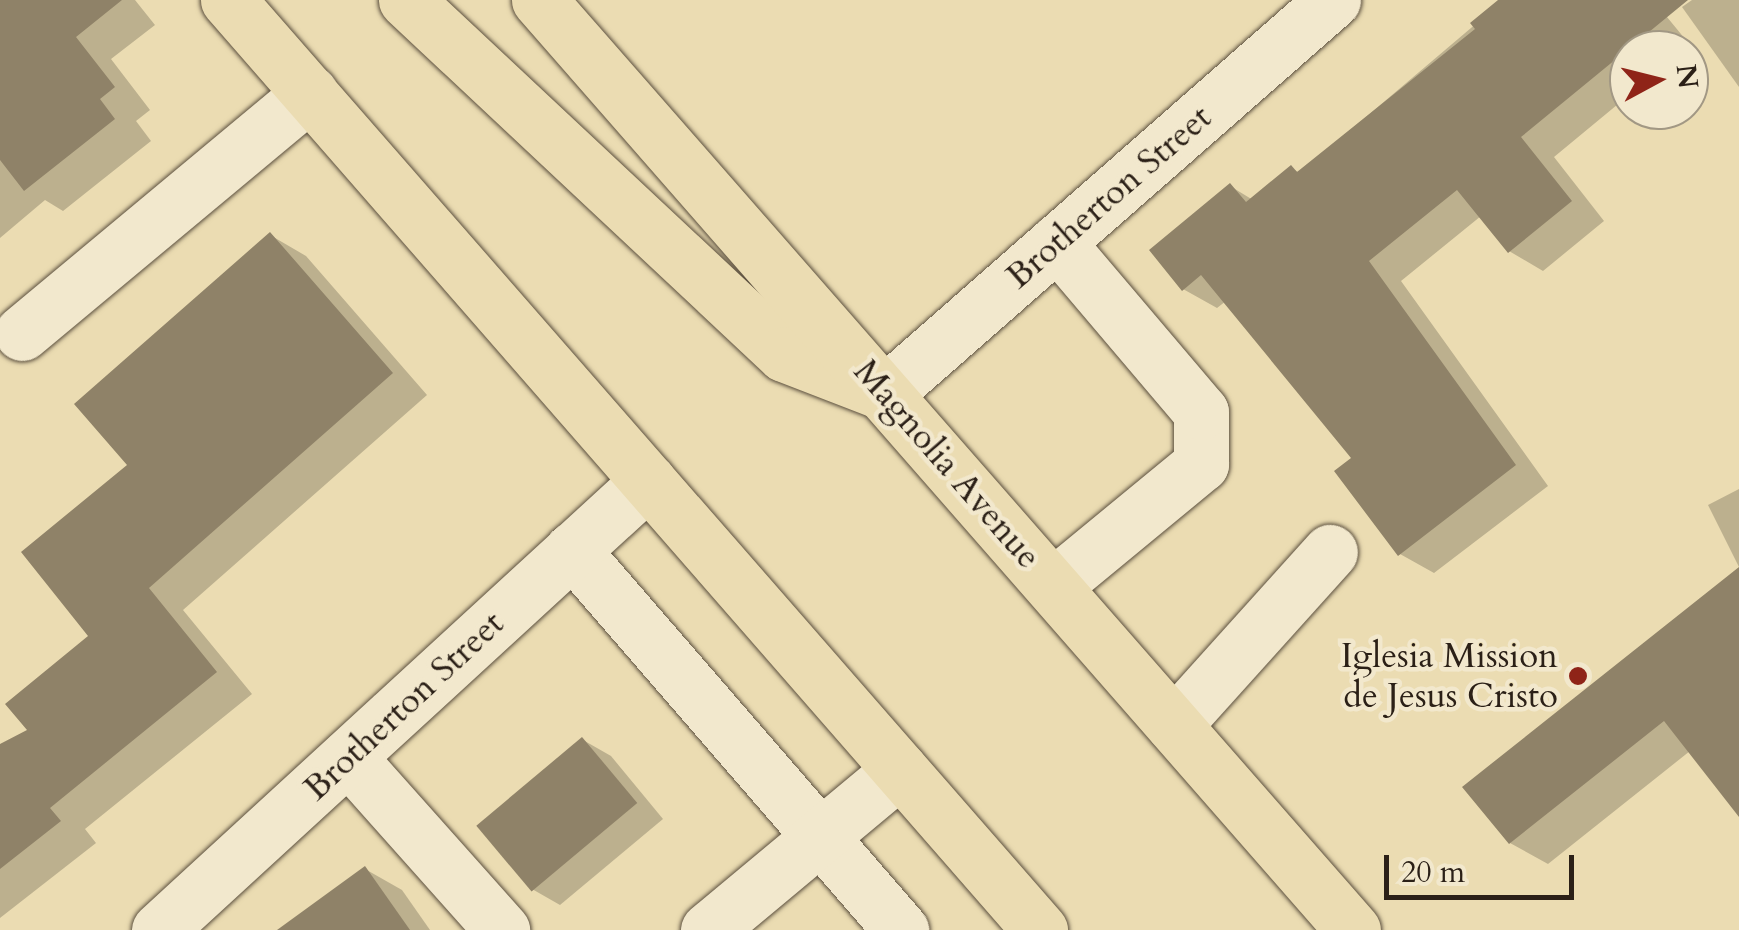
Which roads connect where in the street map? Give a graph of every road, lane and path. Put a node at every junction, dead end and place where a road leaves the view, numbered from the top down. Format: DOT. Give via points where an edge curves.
graph roads {
  1 [pos="228,0"];
  2 [pos="406,0"];
  3 [pos="539,0"];
  4 [pos="1333,0"];
  5 [pos="310,94"];
  6 [pos="1057,242"];
  7 [pos="22,333"];
  8 [pos="884,393"];
  9 [pos="648,481"];
  10 [pos="572,550"];
  11 [pos="1330,552"];
  12 [pos="1053,586"];
  13 [pos="1174,725"];
  14 [pos="348,757"];
  15 [pos="900,770"];
  16 [pos="821,836"];
  17 [pos="160,930"];
  18 [pos="502,930"];
  19 [pos="708,930"];
  20 [pos="901,930"];
  21 [pos="1040,930"];
  22 [pos="1353,930"];
  1 -- 5 [label="main road"];
  2 -- 8 [label="main road" via="784,354"];
  3 -- 8 [label="main road, Magnolia Avenue"];
  4 -- 6 [label="street, Brotherton Street"];
  5 -- 7 [label="street"];
  5 -- 9 [label="main road"];
  6 -- 8 [label="street, Brotherton Street"];
  6 -- 12 [label="street" via="1201,412 1201,464"];
  8 -- 12 [label="main road, Magnolia Avenue"];
  9 -- 10 [label="street, Brotherton Street"];
  9 -- 15 [label="main road"];
  10 -- 14 [label="street, Brotherton Street"];
  10 -- 16 [label="street"];
  11 -- 13 [label="street"];
  12 -- 13 [label="main road, Magnolia Avenue"];
  13 -- 22 [label="main road, Magnolia Avenue"];
  14 -- 17 [label="street, Brotherton Street"];
  14 -- 18 [label="street"];
  15 -- 16 [label="street"];
  15 -- 21 [label="main road"];
  16 -- 19 [label="street"];
  16 -- 20 [label="street"];
}
